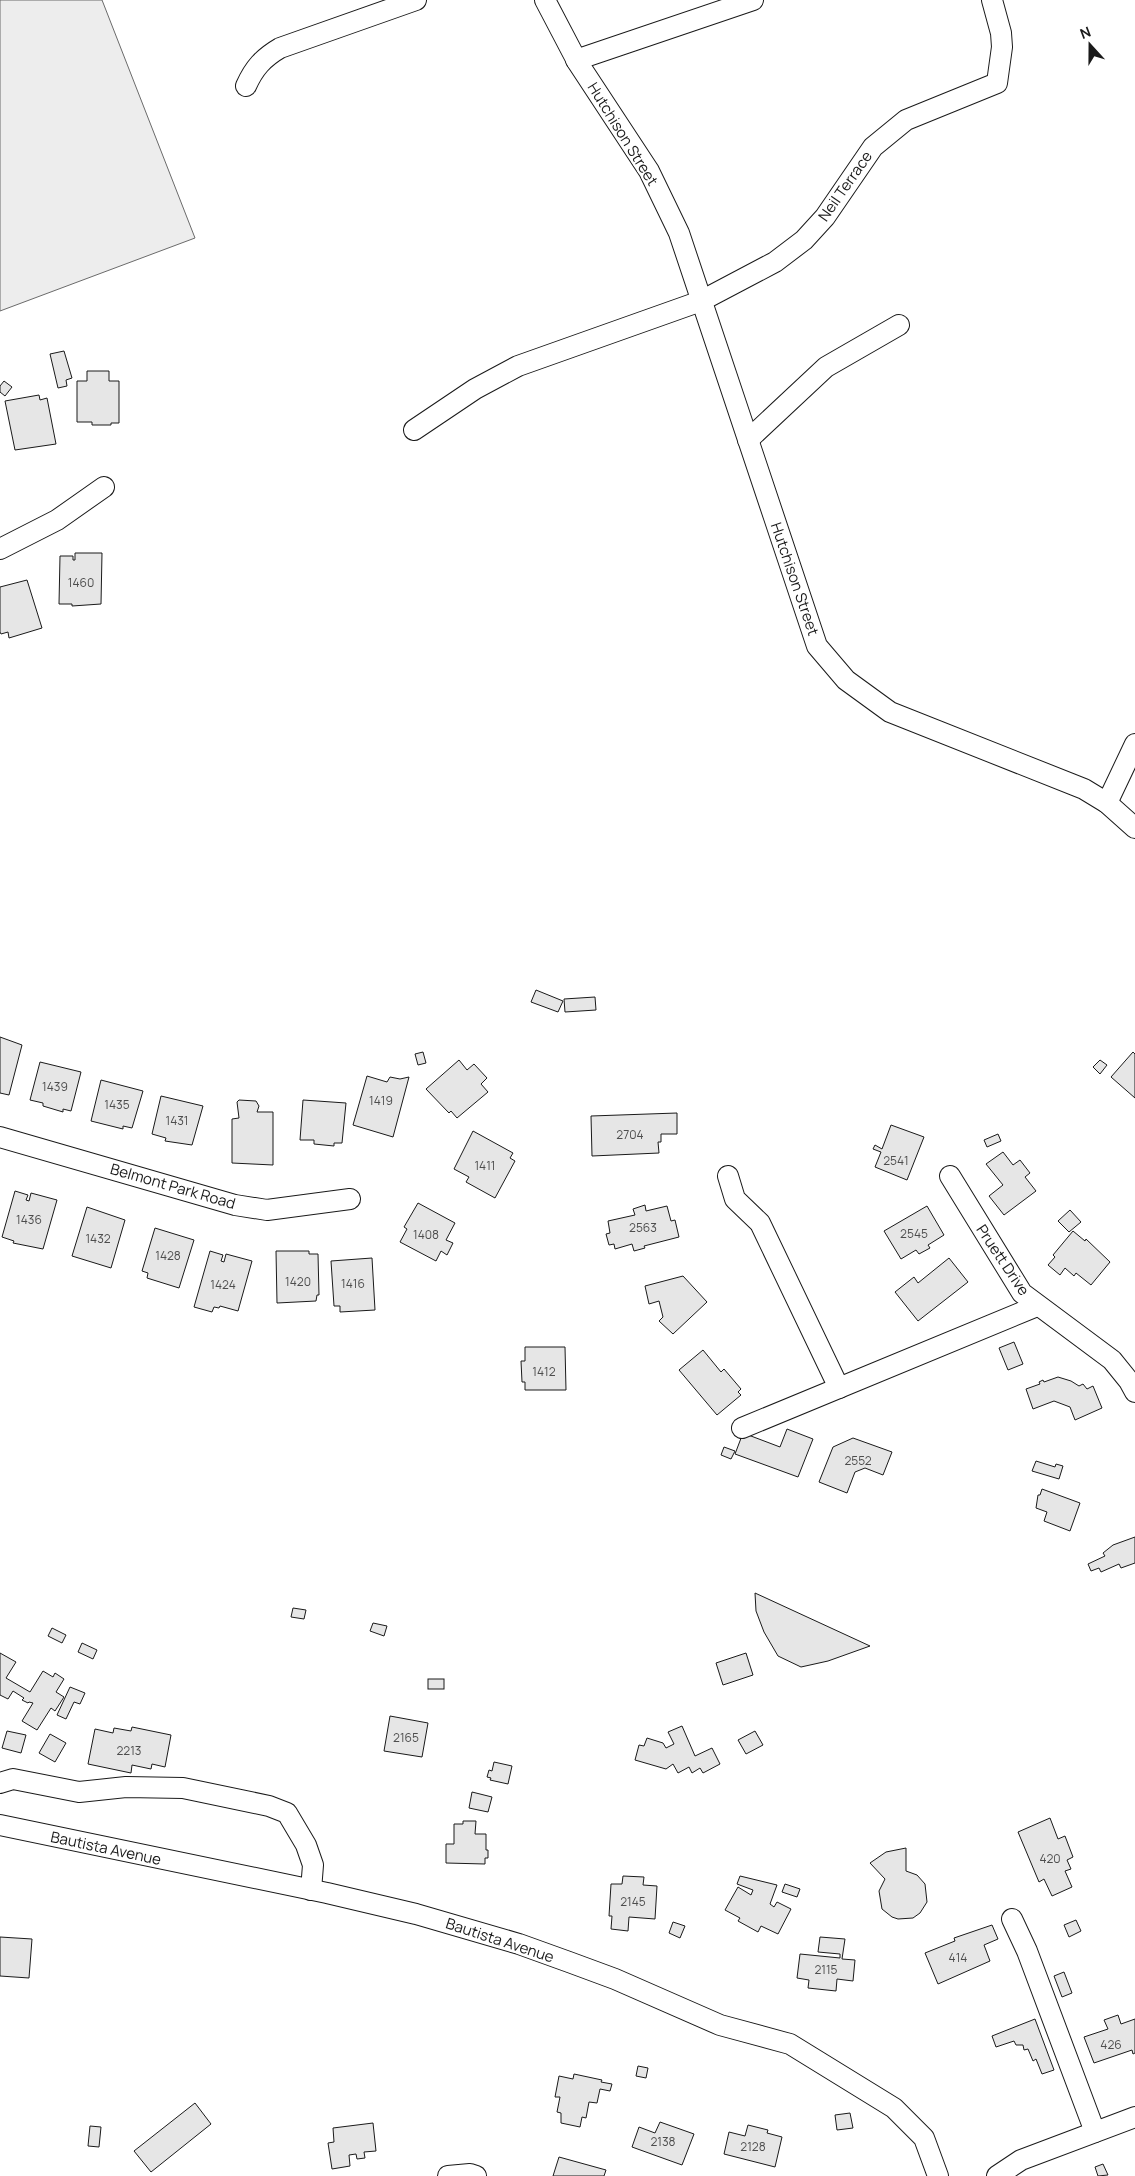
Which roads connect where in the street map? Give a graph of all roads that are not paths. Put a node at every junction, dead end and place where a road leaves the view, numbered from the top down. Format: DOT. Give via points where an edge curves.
graph roads {
  1 [pos="416,0"];
  2 [pos="545,0"];
  3 [pos="753,0"];
  4 [pos="992,0"];
  5 [pos="576,60"];
  6 [pos="246,86"];
  7 [pos="701,301"];
  8 [pos="899,325"];
  9 [pos="414,430"];
  10 [pos="748,440"];
  11 [pos="104,487"];
  12 [pos="0,549"];
  13 [pos="1135,744"];
  14 [pos="1107,803"];
  15 [pos="1135,828"];
  16 [pos="0,1137"];
  17 [pos="728,1176"];
  18 [pos="950,1176"];
  19 [pos="350,1199"];
  20 [pos="1037,1306"];
  21 [pos="839,1388"];
  22 [pos="1135,1392"];
  23 [pos="742,1428"];
  24 [pos="0,1783"];
  25 [pos="0,1825"];
  26 [pos="311,1890"];
  27 [pos="1012,1919"];
  28 [pos="1135,2117"];
  29 [pos="1095,2132"];
  30 [pos="448,2176"];
  31 [pos="476,2176"];
  32 [pos="938,2176"];
  33 [pos="997,2176"];
  1 -- 6 [label="street" via="280,48 254,68"];
  2 -- 5 [label="street, Hutchison Street"];
  3 -- 5 [label="street"];
  4 -- 7 [label="street, Neil Terrace" via="1002,47 997,83 906,120 873,146 825,217 804,240 775,262"];
  5 -- 7 [label="street, Hutchison Street" via="649,171 679,233"];
  7 -- 9 [label="street" via="518,366 475,389"];
  7 -- 10 [label="street, Hutchison Street"];
  8 -- 10 [label="street" via="826,368"];
  10 -- 14 [label="street, Hutchison Street" via="817,646 846,680 890,712 1084,789"];
  11 -- 12 [label="street" via="57,520"];
  13 -- 14 [label="street"];
  14 -- 15 [label="street, Hutchison Street"];
  16 -- 19 [label="street, Belmont Park Road" via="235,1205 266,1210"];
  17 -- 21 [label="street" via="735,1199 760,1223"];
  18 -- 20 [label="street, Pruett Drive" via="1022,1293"];
  20 -- 21 [label="street"];
  20 -- 22 [label="street, Pruett Drive" via="1112,1360"];
  21 -- 23 [label="street"];
  24 -- 26 [label="street" via="13,1779 79,1792 126,1787 183,1788 269,1806 286,1813 306,1845 313,1865"];
  25 -- 26 [label="street, Bautista Avenue"];
  26 -- 32 [label="street, Bautista Avenue" via="416,1914 519,1944 615,1979 720,2025 790,2044 894,2108 924,2138"];
  27 -- 29 [label="street"];
  28 -- 29 [label="street"];
  29 -- 33 [label="street" via="1021,2160"];
  30 -- 31 [label="street"];
}
